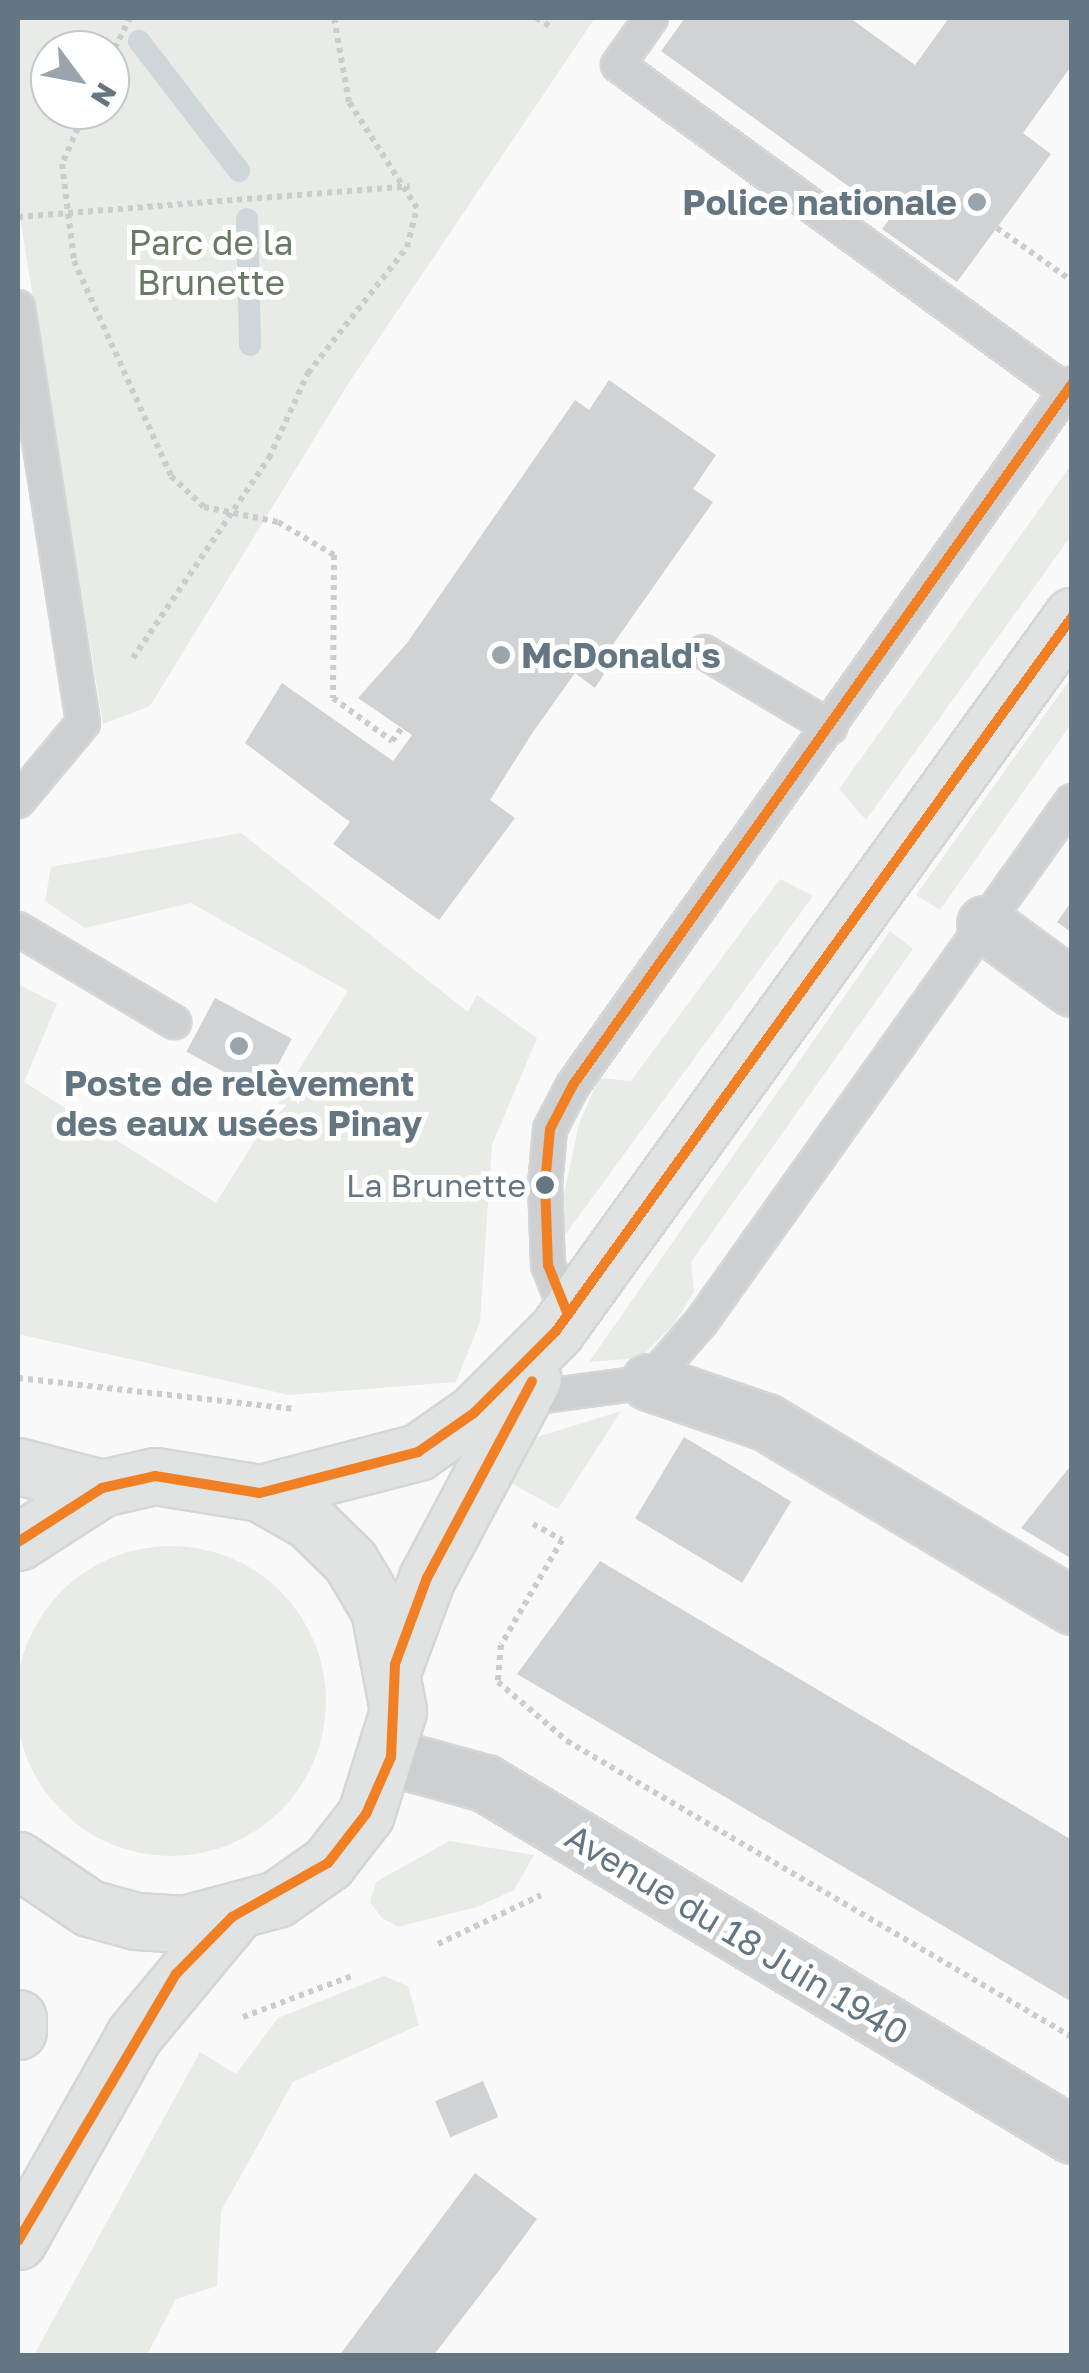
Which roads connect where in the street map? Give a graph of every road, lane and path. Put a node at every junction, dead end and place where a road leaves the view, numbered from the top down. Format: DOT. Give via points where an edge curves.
graph roads {
  1 [pos="334,18"];
  2 [pos="536,18"];
  3 [pos="651,18"];
  4 [pos="550,26"];
  5 [pos="77,130"];
  6 [pos="410,186"];
  7 [pos="68,212"];
  8 [pos="18,216"];
  9 [pos="997,228"];
  10 [pos="1072,282"];
  11 [pos="18,308"];
  12 [pos="1069,387"];
  13 [pos="232,506"];
  14 [pos="1072,616"];
  15 [pos="704,652"];
  16 [pos="83,723"];
  17 [pos="830,726"];
  18 [pos="401,728"];
  19 [pos="1072,801"];
  20 [pos="18,802"];
  21 [pos="984,924"];
  22 [pos="18,929"];
  23 [pos="1072,988"];
  24 [pos="174,1022"];
  25 [pos="562,1323"];
  26 [pos="18,1378"];
  27 [pos="649,1382"];
  28 [pos="523,1399"];
  29 [pos="314,1412"];
  30 [pos="18,1466"];
  31 [pos="102,1488"];
  32 [pos="260,1493"];
  33 [pos="562,1540"];
  34 [pos="18,1542"];
  35 [pos="1072,1606"];
  36 [pos="395,1664"];
  37 [pos="391,1757"];
  38 [pos="18,1860"];
  39 [pos="542,1894"];
  40 [pos="232,1917"];
  41 [pos="438,1944"];
  42 [pos="354,1975"];
  43 [pos="18,2018"];
  44 [pos="234,2020"];
  45 [pos="18,2031"];
  46 [pos="1072,2038"];
  47 [pos="1072,2135"];
  48 [pos="18,2241"];
  1 -- 6 [label="path" via="349,102"];
  2 -- 4 [label="path"];
  3 -- 12 [label="lane" via="618,65"];
  5 -- 7 [label="path" via="62,164"];
  6 -- 7 [label="path"];
  6 -- 13 [label="path" via="417,208 407,247 308,372 269,458"];
  7 -- 8 [label="path"];
  7 -- 13 [label="path" via="74,261 171,476 204,506"];
  9 -- 10 [label="path"];
  11 -- 16 [label="lane"];
  12 -- 17 [label="lane"];
  13 -- 16 [label="path"];
  13 -- 18 [label="path" via="334,555 333,698 392,741"];
  14 -- 25 [label="main road"];
  15 -- 17 [label="lane"];
  16 -- 20 [label="lane"];
  17 -- 25 [label="lane" via="550,1129 548,1265"];
  19 -- 21 [label="lane"];
  21 -- 23 [label="street"];
  21 -- 27 [label="lane" via="702,1321"];
  22 -- 24 [label="lane"];
  25 -- 28 [label="main road"];
  25 -- 32 [label="main road" via="474,1413 418,1452"];
  26 -- 29 [label="path"];
  27 -- 28 [label="lane"];
  27 -- 35 [label="street" via="766,1422"];
  28 -- 36 [label="main road" via="427,1578"];
  30 -- 31 [label="main road"];
  31 -- 32 [label="main road" via="173,1477"];
  31 -- 34 [label="main road"];
  32 -- 36 [label="main road" via="309,1521 350,1562 379,1610"];
  33 -- 46 [label="path" via="501,1645 498,1682 567,1740"];
  36 -- 37 [label="main road"];
  37 -- 40 [label="main road" via="366,1814 328,1862"];
  37 -- 47 [label="street, Avenue du 18 Juin 1940" via="485,1783"];
  38 -- 40 [label="main road" via="61,1893 136,1922"];
  39 -- 41 [label="path"];
  40 -- 48 [label="main road" via="134,2035"];
  42 -- 44 [label="path"];
  43 -- 45 [label="main road"];
}
